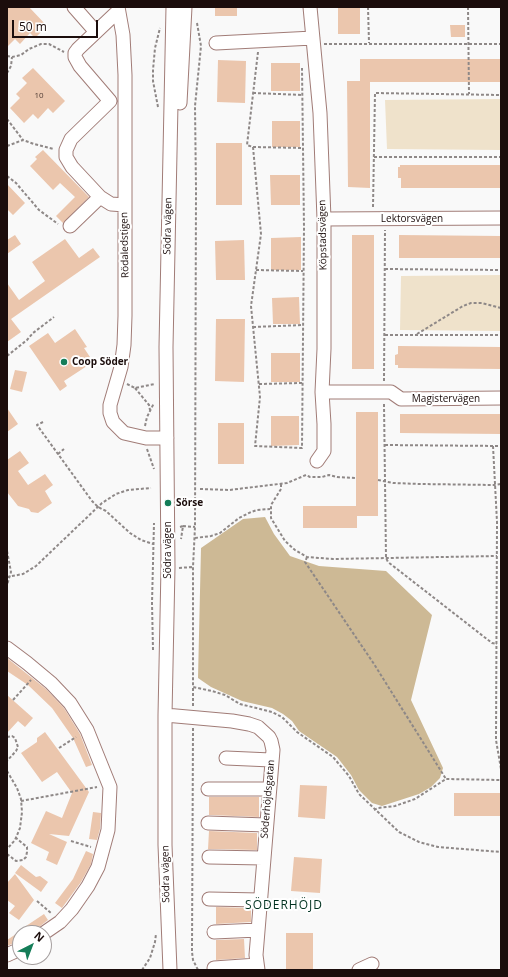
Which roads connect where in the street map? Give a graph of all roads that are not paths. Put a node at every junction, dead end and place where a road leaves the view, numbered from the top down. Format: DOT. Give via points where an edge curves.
graph roads {
  1 [pos="74,7"];
  2 [pos="173,7"];
  3 [pos="185,7"];
  4 [pos="310,7"];
  5 [pos="119,10"];
  6 [pos="96,32"];
  7 [pos="313,41"];
  8 [pos="216,43"];
  9 [pos="110,101"];
  10 [pos="124,103"];
  11 [pos="171,152"];
  12 [pos="100,197"];
  13 [pos="125,205"];
  14 [pos="501,218"];
  15 [pos="324,219"];
  16 [pos="70,226"];
  17 [pos="322,392"];
  18 [pos="501,398"];
  19 [pos="167,438"];
  20 [pos="317,461"];
  21 [pos="7,648"];
  22 [pos="165,715"];
  23 [pos="226,758"];
  24 [pos="271,760"];
  25 [pos="208,789"];
  26 [pos="269,789"];
  27 [pos="208,823"];
  28 [pos="266,825"];
  29 [pos="208,857"];
  30 [pos="263,858"];
  31 [pos="208,899"];
  32 [pos="260,900"];
  33 [pos="168,924"];
  34 [pos="52,928"];
  35 [pos="258,930"];
  36 [pos="214,932"];
  37 [pos="372,964"];
  38 [pos="214,968"];
  39 [pos="258,968"];
  40 [pos="170,970"];
  41 [pos="180,970"];
  42 [pos="359,970"];
  1 -- 6 [label="street"];
  2 -- 11 [label="street, Södra vägen"];
  3 -- 11 [label="street, Södra vägen" via="181,90"];
  4 -- 7 [label="street, Köpstadsvägen"];
  5 -- 6 [label="street"];
  5 -- 10 [label="street, Rödaledstigen" via="123,35"];
  6 -- 9 [label="street" via="78,49 75,57"];
  7 -- 8 [label="street"];
  7 -- 15 [label="street, Köpstadsvägen" via="320,113"];
  9 -- 10 [label="street"];
  9 -- 12 [label="street" via="71,139 66,150 66,157 72,167"];
  10 -- 13 [label="street, Rödaledstigen"];
  11 -- 19 [label="street, Södra vägen"];
  12 -- 13 [label="street" via="111,204"];
  12 -- 16 [label="street"];
  13 -- 19 [label="street, Rödaledstigen" via="124,338 121,367 110,413 113,422 124,433 146,438"];
  14 -- 15 [label="street, Lektorsvägen"];
  15 -- 17 [label="street, Köpstadsvägen"];
  17 -- 18 [label="street, Magistervägen" via="391,392 401,399"];
  17 -- 20 [label="street, Köpstadsvägen" via="324,451"];
  19 -- 22 [label="street, Södra vägen"];
  21 -- 34 [label="street" via="51,683 70,703 87,730 109,785 108,830 98,867 72,909"];
  22 -- 24 [label="street, Söderhöjdsgatan" via="232,721 258,727 269,737 273,750"];
  22 -- 33 [label="street, Södra vägen"];
  23 -- 24 [label="street"];
  24 -- 26 [label="street, Söderhöjdsgatan"];
  25 -- 26 [label="street"];
  26 -- 28 [label="street, Söderhöjdsgatan"];
  27 -- 28 [label="street"];
  28 -- 30 [label="street, Söderhöjdsgatan"];
  29 -- 30 [label="street"];
  30 -- 32 [label="street, Söderhöjdsgatan"];
  31 -- 32 [label="street"];
  32 -- 35 [label="street, Söderhöjdsgatan"];
  33 -- 40 [label="street, Södra vägen"];
  33 -- 41 [label="street, Södra vägen"];
  35 -- 36 [label="street"];
  35 -- 39 [label="street, Söderhöjdsgatan"];
  37 -- 42 [label="street"];
  38 -- 39 [label="street"];
}
